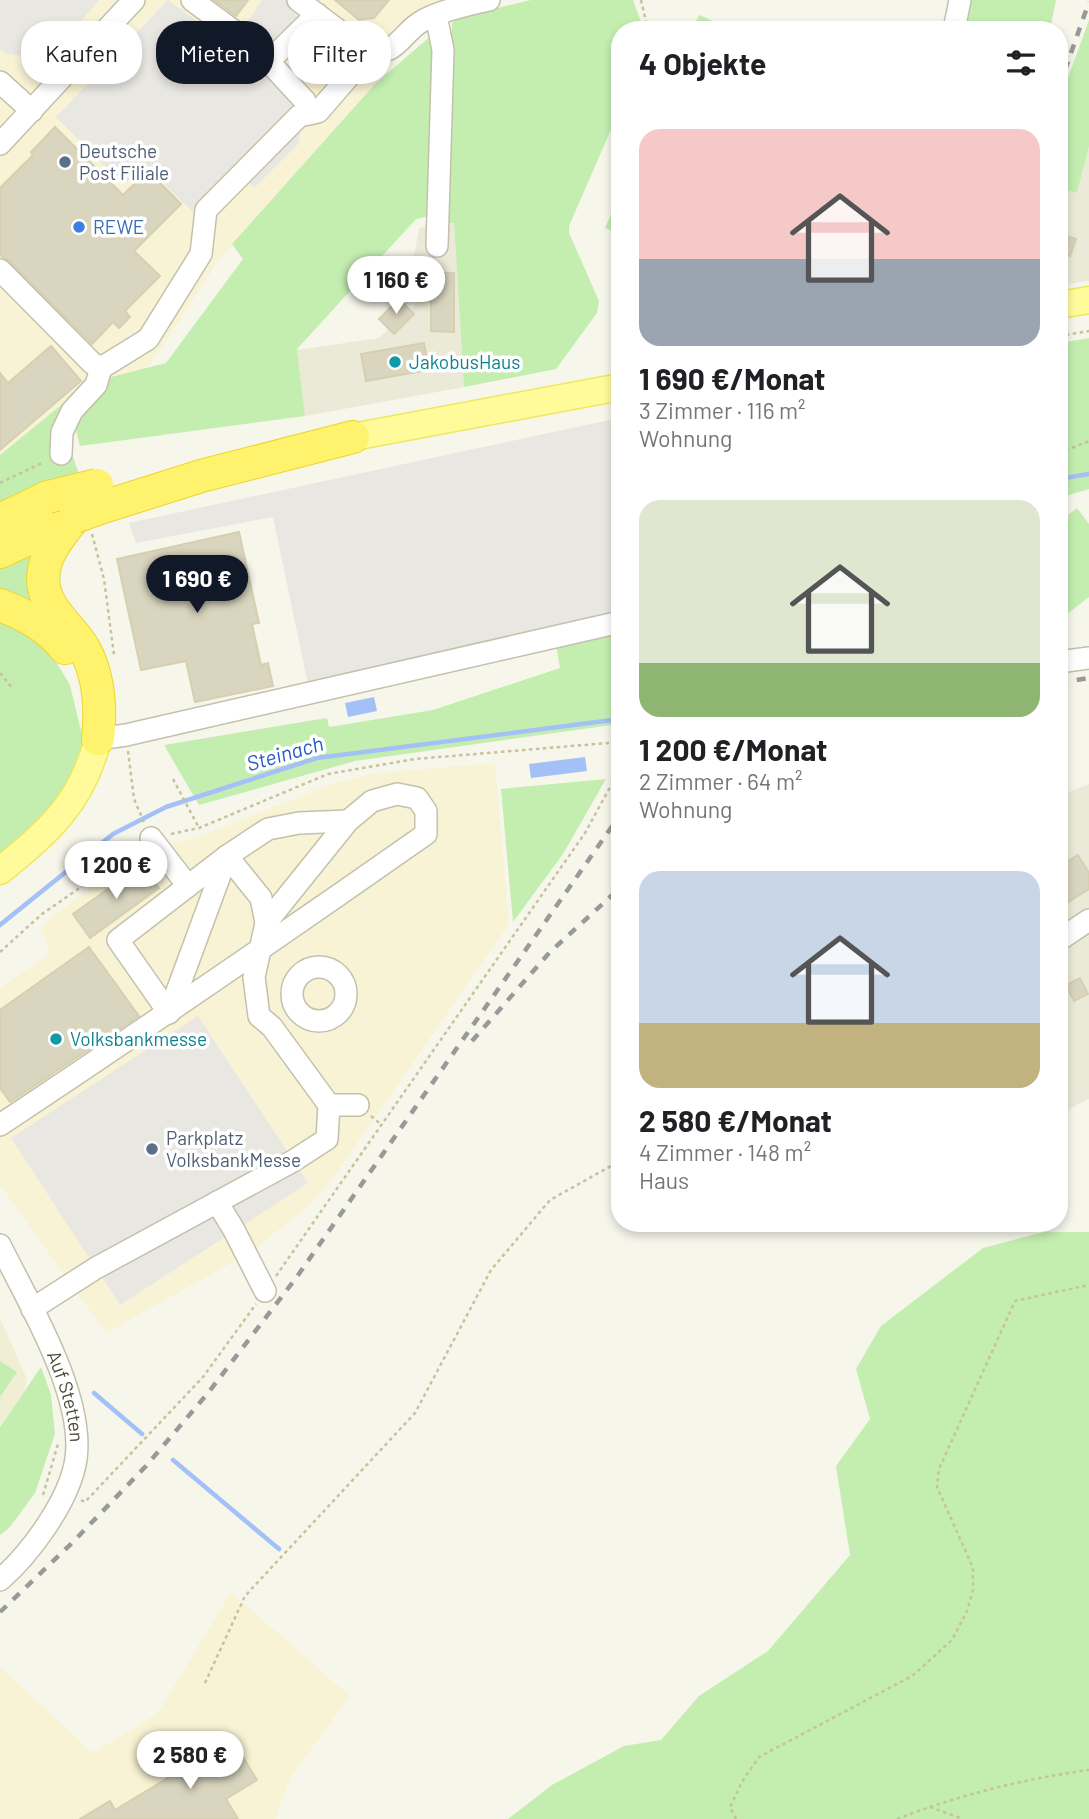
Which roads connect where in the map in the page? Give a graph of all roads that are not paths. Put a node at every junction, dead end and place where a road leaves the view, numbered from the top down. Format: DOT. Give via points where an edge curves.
graph roads {
  1 [pos="134,0"];
  2 [pos="192,0"];
  3 [pos="298,0"];
  4 [pos="489,0"];
  5 [pos="960,0"];
  6 [pos="317,14"];
  7 [pos="439,15"];
  8 [pos="220,21"];
  9 [pos="326,21"];
  10 [pos="956,21"];
  11 [pos="391,48"];
  12 [pos="274,56"];
  13 [pos="274,68"];
  14 [pos="0,82"];
  15 [pos="342,84"];
  16 [pos="32,111"];
  17 [pos="309,114"];
  18 [pos="0,144"];
  19 [pos="437,246"];
  20 [pos="0,270"];
  21 [pos="1089,300"];
  22 [pos="1068,303"];
  23 [pos="101,368"];
  24 [pos="611,389"];
  25 [pos="353,437"];
  26 [pos="61,454"];
  27 [pos="91,503"];
  28 [pos="0,520"];
  29 [pos="0,552"];
  30 [pos="0,605"];
  31 [pos="611,624"];
  32 [pos="1089,658"];
  33 [pos="1068,661"];
  34 [pos="98,739"];
  35 [pos="348,821"];
  36 [pos="148,832"];
  37 [pos="227,856"];
  38 [pos="0,871"];
  39 [pos="188,886"];
  40 [pos="1089,920"];
  41 [pos="266,923"];
  42 [pos="1068,934"];
  43 [pos="260,950"];
  44 [pos="296,1009"];
  45 [pos="169,1013"];
  46 [pos="272,1027"];
  47 [pos="329,1105"];
  48 [pos="366,1112"];
  49 [pos="0,1125"];
  50 [pos="217,1202"];
  51 [pos="0,1245"];
  52 [pos="265,1291"];
  53 [pos="32,1309"];
  54 [pos="0,1580"];
  1 -- 16 [label="street"];
  2 -- 8 [label="street"];
  3 -- 6 [label="street"];
  4 -- 7 [label="street"];
  5 -- 10 [label="street"];
  6 -- 9 [label="street"];
  6 -- 12 [label="street"];
  7 -- 11 [label="street" via="420,22"];
  7 -- 19 [label="street" via="443,50"];
  13 -- 17 [label="street" via="305,101"];
  14 -- 16 [label="street"];
  15 -- 17 [label="street" via="318,112"];
  16 -- 18 [label="street"];
  17 -- 23 [label="street" via="299,116 206,210 201,254 148,339"];
  20 -- 23 [label="street"];
  21 -- 22 [label="main road"];
  23 -- 26 [label="street" via="96,385 72,411 62,432"];
  24 -- 25 [label="main road"];
  25 -- 27 [label="highway"];
  27 -- 28 [label="highway, bridge" via="48,497"];
  27 -- 29 [label="highway"];
  27 -- 34 [label="highway" via="49,551 43,570 44,590 52,608 86,651 97,684 101,709"];
  30 -- 34 [label="highway" via="27,616 74,657 85,681"];
  31 -- 34 [label="street"];
  32 -- 33 [label="street"];
  34 -- 38 [label="main road" via="81,789 57,821"];
  35 -- 37 [label="street" via="268,828"];
  35 -- 41 [label="street"];
  35 -- 43 [label="street" via="372,801 397,794 417,798 422,804 426,834"];
  36 -- 39 [label="street"];
  37 -- 39 [label="street"];
  37 -- 41 [label="street" via="261,898"];
  37 -- 45 [label="street"];
  39 -- 45 [label="street" via="118,940"];
  40 -- 42 [label="street"];
  41 -- 43 [label="street"];
  43 -- 45 [label="street"];
  43 -- 46 [label="street" via="254,977 259,1016"];
  44 -- 46 [label="street"];
  45 -- 49 [label="street"];
  46 -- 47 [label="street"];
  47 -- 48 [label="street"];
  47 -- 50 [label="street" via="327,1139"];
  50 -- 52 [label="street"];
  50 -- 53 [label="street"];
  51 -- 53 [label="street, Auf Stetten"];
  53 -- 54 [label="street, Auf Stetten" via="67,1388 76,1432 76,1461 44,1531"];
}
